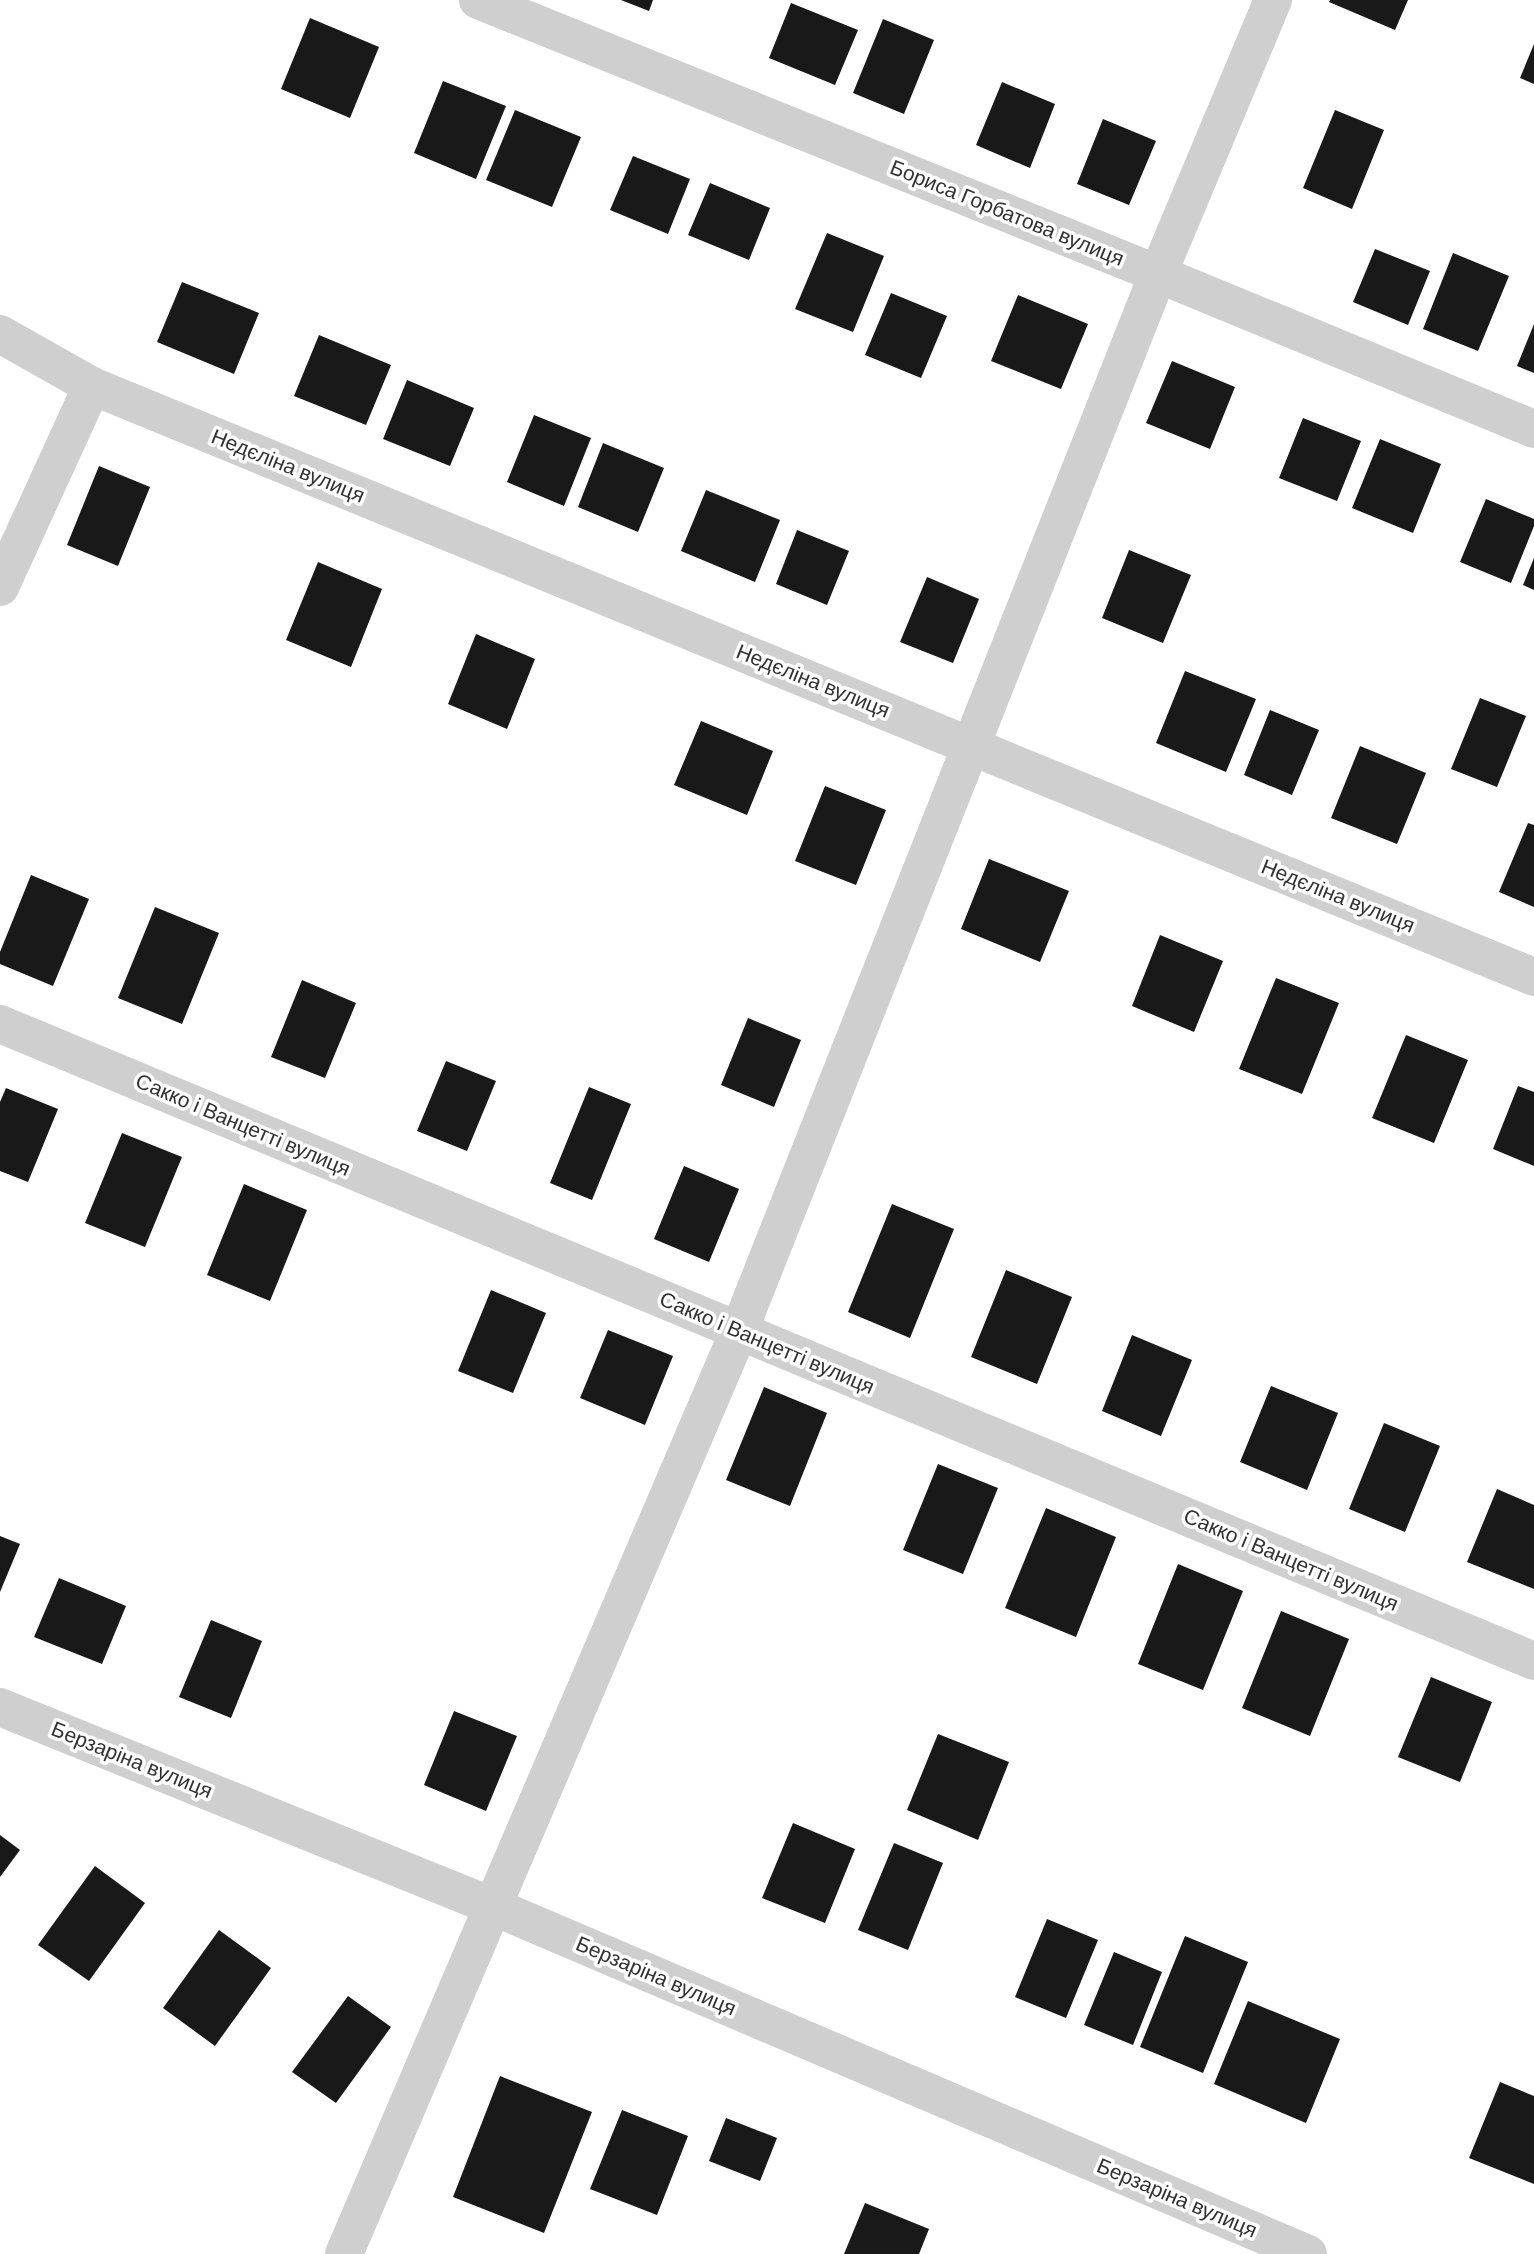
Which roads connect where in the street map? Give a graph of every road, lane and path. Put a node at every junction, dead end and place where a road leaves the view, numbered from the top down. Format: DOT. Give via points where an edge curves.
graph roads {
  1 [pos="478,0"];
  2 [pos="1273,0"];
  3 [pos="1158,274"];
  4 [pos="0,334"];
  5 [pos="92,386"];
  6 [pos="1534,429"];
  7 [pos="0,587"];
  8 [pos="972,746"];
  9 [pos="1534,977"];
  10 [pos="0,1024"];
  11 [pos="738,1331"];
  12 [pos="1534,1661"];
  13 [pos="0,1707"];
  14 [pos="492,1906"];
  15 [pos="344,2254"];
  16 [pos="1308,2254"];
  1 -- 3 [label="street, Бориса Горбатова вулиця"];
  2 -- 3 [label="street"];
  3 -- 6 [label="street, Бориса Горбатова вулиця"];
  3 -- 8 [label="street"];
  4 -- 5 [label="street, Недєліна вулиця"];
  5 -- 7 [label="street"];
  5 -- 8 [label="street, Недєліна вулиця"];
  8 -- 9 [label="street, Недєліна вулиця"];
  8 -- 11 [label="street"];
  10 -- 11 [label="street, Сакко і Ванцетті вулиця"];
  11 -- 12 [label="street, Сакко і Ванцетті вулиця"];
  11 -- 14 [label="street"];
  13 -- 14 [label="street, Берзаріна вулиця"];
  14 -- 15 [label="street"];
  14 -- 16 [label="street, Берзаріна вулиця"];
}
